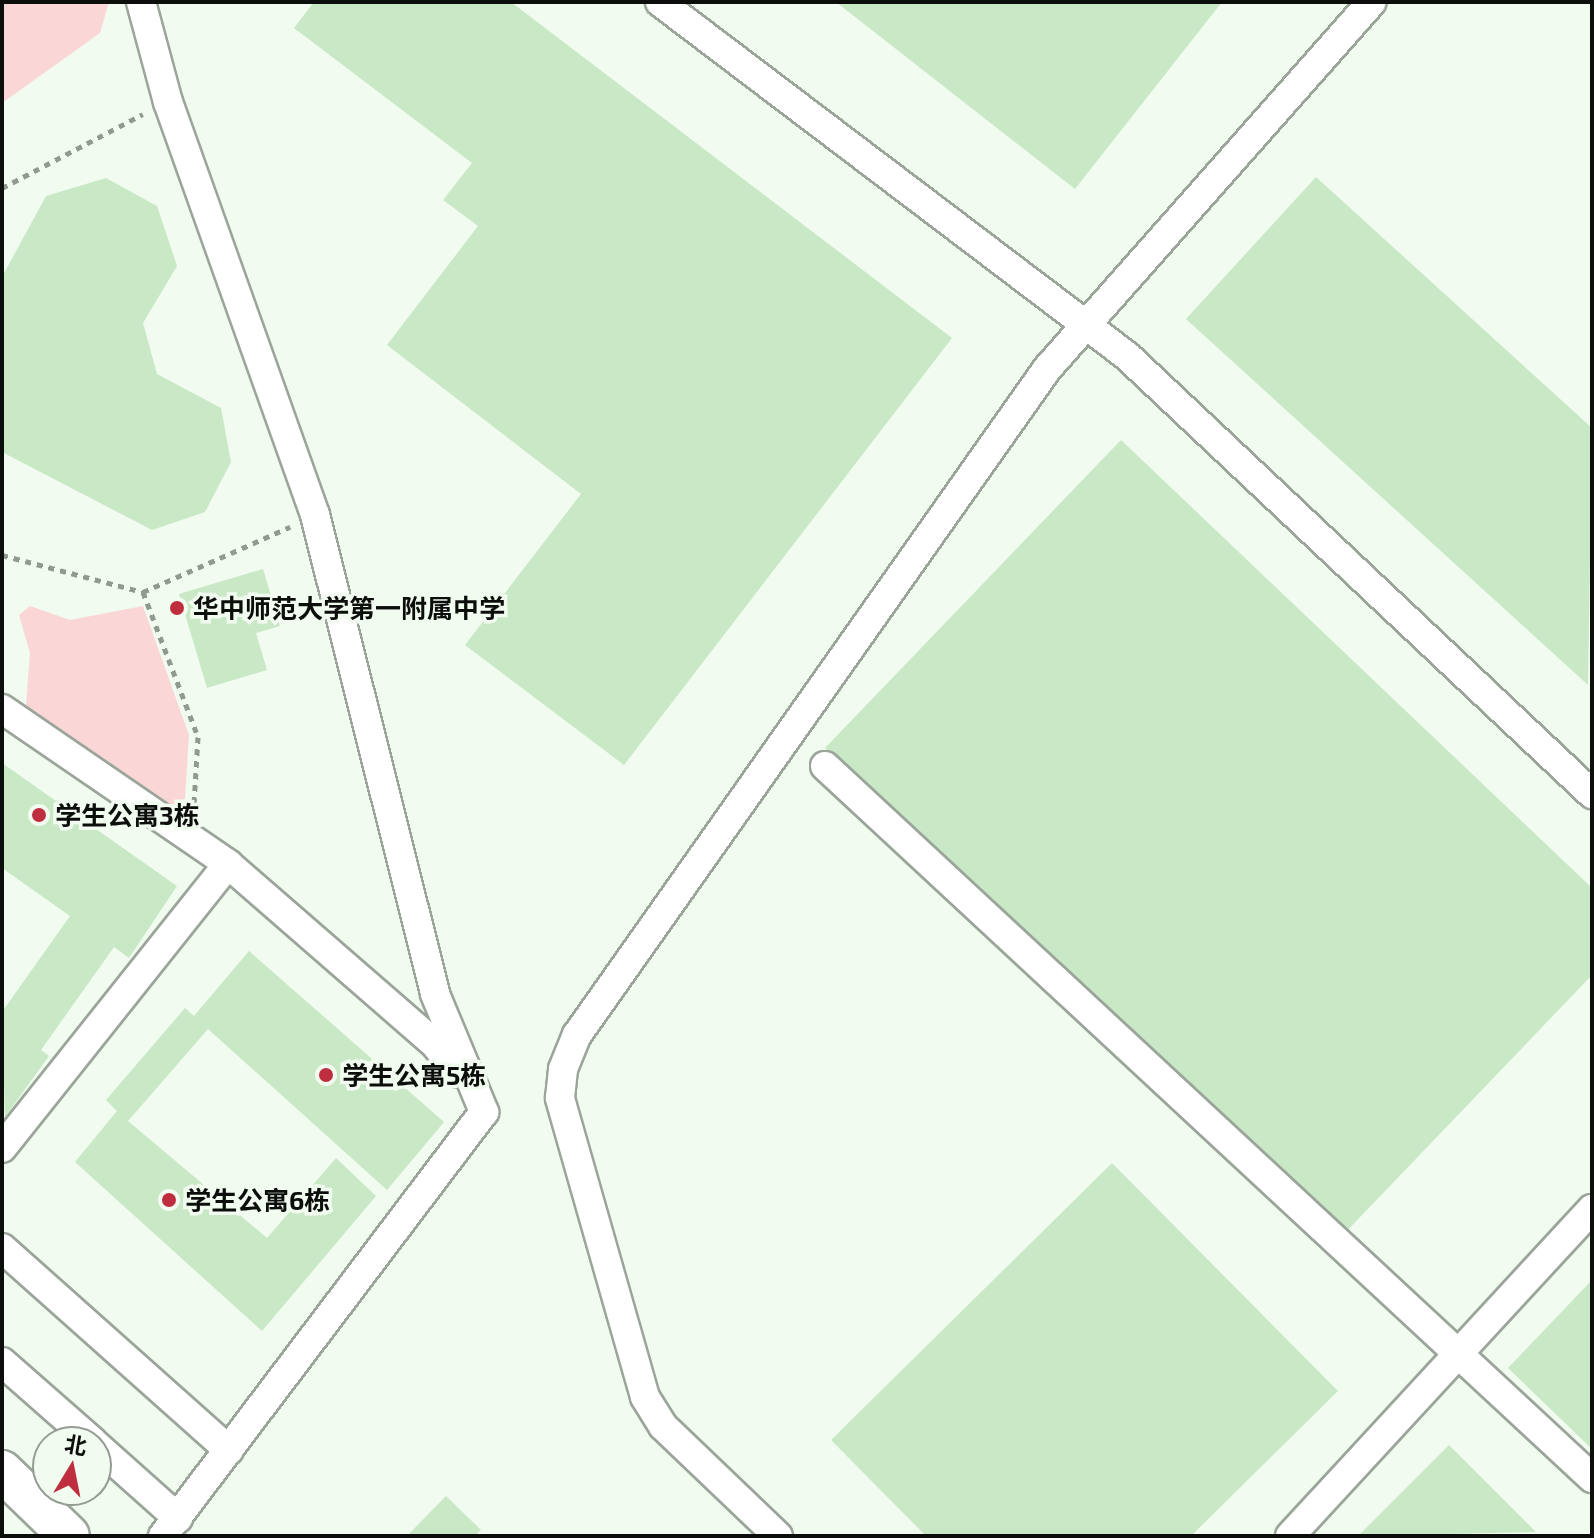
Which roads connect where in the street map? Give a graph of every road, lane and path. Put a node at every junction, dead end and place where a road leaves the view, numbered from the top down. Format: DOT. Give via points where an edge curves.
graph roads {
  1 [pos="141,2"];
  2 [pos="660,2"];
  3 [pos="1372,2"];
  4 [pos="168,102"];
  5 [pos="2,188"];
  6 [pos="1084,323"];
  7 [pos="315,515"];
  8 [pos="2,555"];
  9 [pos="143,592"];
  10 [pos="2,709"];
  11 [pos="825,766"];
  12 [pos="1592,794"];
  13 [pos="192,836"];
  14 [pos="228,864"];
  15 [pos="484,1112"];
  16 [pos="2,1148"];
  17 [pos="1592,1209"];
  18 [pos="2,1248"];
  19 [pos="1459,1354"];
  20 [pos="2,1362"];
  21 [pos="74,1426"];
  22 [pos="229,1450"];
  23 [pos="112,1464"];
  24 [pos="2,1471"];
  25 [pos="1592,1478"];
  26 [pos="2,1499"];
  27 [pos="170,1527"];
  28 [pos="40,1536"];
  29 [pos="69,1536"];
  30 [pos="778,1536"];
  31 [pos="1290,1536"];
  1 -- 4 [label="street"];
  2 -- 6 [label="street"];
  3 -- 6 [label="street"];
  4 -- 5 [label="path"];
  4 -- 7 [label="street"];
  6 -- 12 [label="street" via="1127,356"];
  6 -- 30 [label="street" via="577,1035 563,1069 560,1098 645,1397 663,1426"];
  7 -- 9 [label="path"];
  7 -- 15 [label="street" via="435,994"];
  8 -- 9 [label="path"];
  9 -- 13 [label="path" via="198,737"];
  10 -- 13 [label="street"];
  11 -- 19 [label="street"];
  13 -- 14 [label="street"];
  14 -- 15 [label="street" via="436,1045"];
  14 -- 16 [label="street"];
  15 -- 22 [label="street"];
  17 -- 19 [label="street"];
  18 -- 22 [label="street"];
  19 -- 25 [label="street"];
  19 -- 31 [label="street"];
  20 -- 21 [label="street"];
  22 -- 27 [label="street"];
  23 -- 27 [label="street"];
  24 -- 29 [label="main road"];
  26 -- 28 [label="main road"];
}
